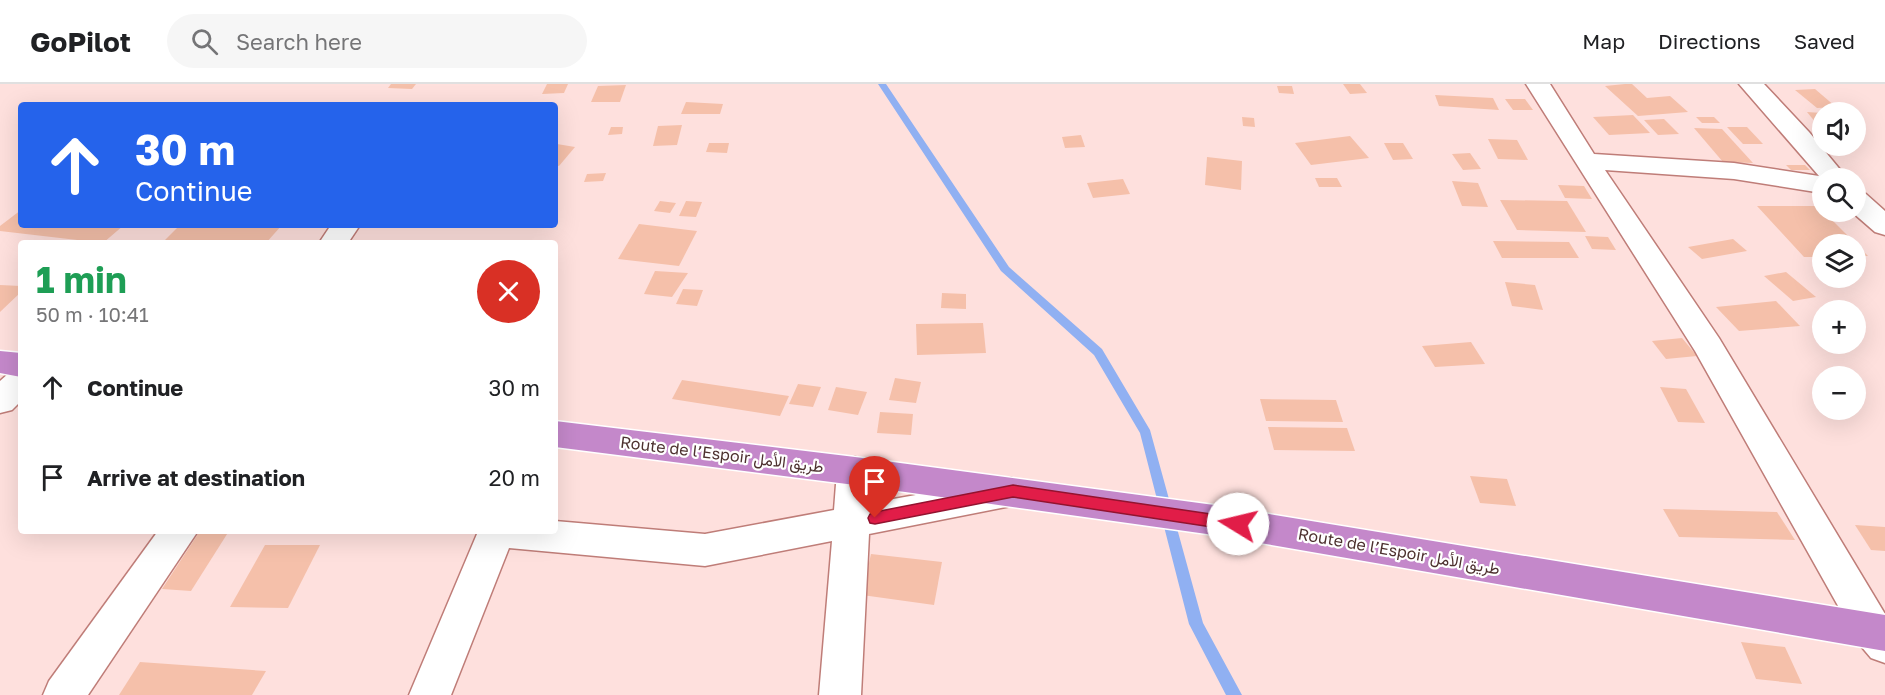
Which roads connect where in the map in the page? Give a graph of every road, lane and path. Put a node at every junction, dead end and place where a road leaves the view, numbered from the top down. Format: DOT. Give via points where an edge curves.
graph roads {
  1 [pos="1538,84"];
  2 [pos="1751,84"];
  3 [pos="1586,161"];
  4 [pos="1826,168"];
  5 [pos="1812,183"];
  6 [pos="0,362"];
  7 [pos="18,365"];
  8 [pos="18,384"];
  9 [pos="0,401"];
  10 [pos="558,434"];
  11 [pos="855,471"];
  12 [pos="1013,491"];
  13 [pos="852,523"];
  14 [pos="177,534"];
  15 [pos="495,534"];
  16 [pos="529,534"];
  17 [pos="1881,637"];
  18 [pos="64,695"];
  19 [pos="430,695"];
  20 [pos="840,695"];
  1 -- 3 [label="street"];
  2 -- 4 [label="street"];
  3 -- 5 [label="street" via="1734,171"];
  3 -- 17 [label="street" via="1708,346"];
  6 -- 7 [label="highway"];
  8 -- 9 [label="street"];
  10 -- 11 [label="highway, Route de l’Espoir طريق الأمل"];
  11 -- 12 [label="highway, Route de l’Espoir طريق الأمل"];
  11 -- 13 [label="street"];
  12 -- 13 [label="street"];
  12 -- 17 [label="highway, Route de l’Espoir طريق الأمل" via="1214,520"];
  13 -- 16 [label="street" via="705,550"];
  13 -- 20 [label="street"];
  14 -- 18 [label="street"];
  15 -- 19 [label="street"];
}
